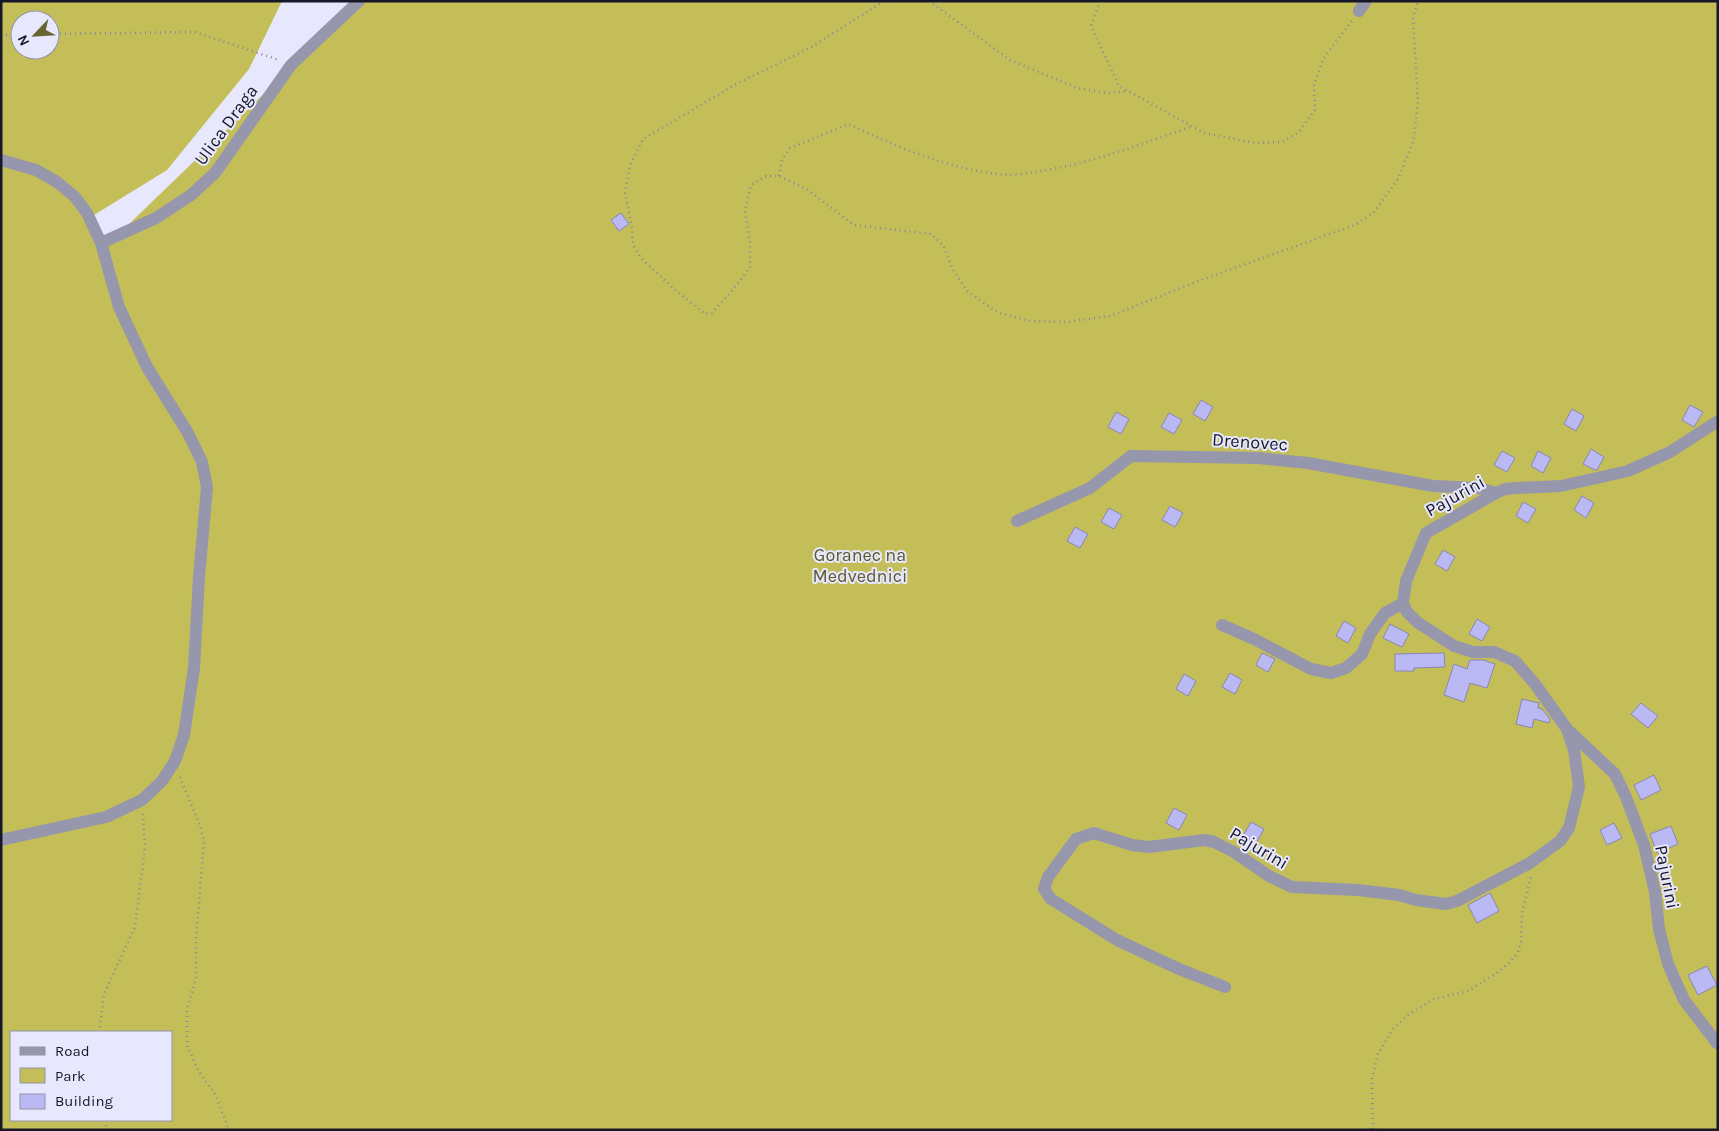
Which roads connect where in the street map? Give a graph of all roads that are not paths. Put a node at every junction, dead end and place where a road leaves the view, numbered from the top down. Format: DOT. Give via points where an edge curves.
graph roads {
  1 [pos="359,1"];
  2 [pos="1,160"];
  3 [pos="100,242"];
  4 [pos="1718,421"];
  5 [pos="1496,493"];
  6 [pos="1017,521"];
  7 [pos="1402,603"];
  8 [pos="1222,625"];
  9 [pos="1567,729"];
  10 [pos="1,840"];
  11 [pos="1225,986"];
  12 [pos="1717,1043"];
  1 -- 3 [label="street, Ulica Draga" via="291,64 215,173 192,195 156,218"];
  2 -- 3 [label="street" via="36,170 57,182 75,197 87,213"];
  3 -- 10 [label="street" via="119,307 147,367 192,440 202,462 207,487 194,668 184,735 175,761 162,781 142,800 106,817"];
  4 -- 5 [label="street, Pajurini" via="1670,452 1628,471 1561,486 1505,489"];
  5 -- 6 [label="street, Drenovec" via="1258,458 1131,456 1090,488"];
  5 -- 7 [label="street, Pajurini" via="1426,533 1406,581"];
  7 -- 8 [label="street" via="1385,613 1370,634 1362,654 1346,668 1331,674 1311,669"];
  7 -- 9 [label="street, Pajurini" via="1417,622 1454,646 1473,652 1494,652 1514,661"];
  9 -- 11 [label="street, Pajurini" via="1574,750 1578,787 1569,828 1560,841 1533,861 1446,904 1382,893 1292,887 1234,852 1204,840 1148,847 1094,833 1076,839 1048,877 1044,889 1051,899 1117,940"];
  9 -- 12 [label="street, Pajurini" via="1615,774 1644,846 1668,964 1684,1000"];
}
